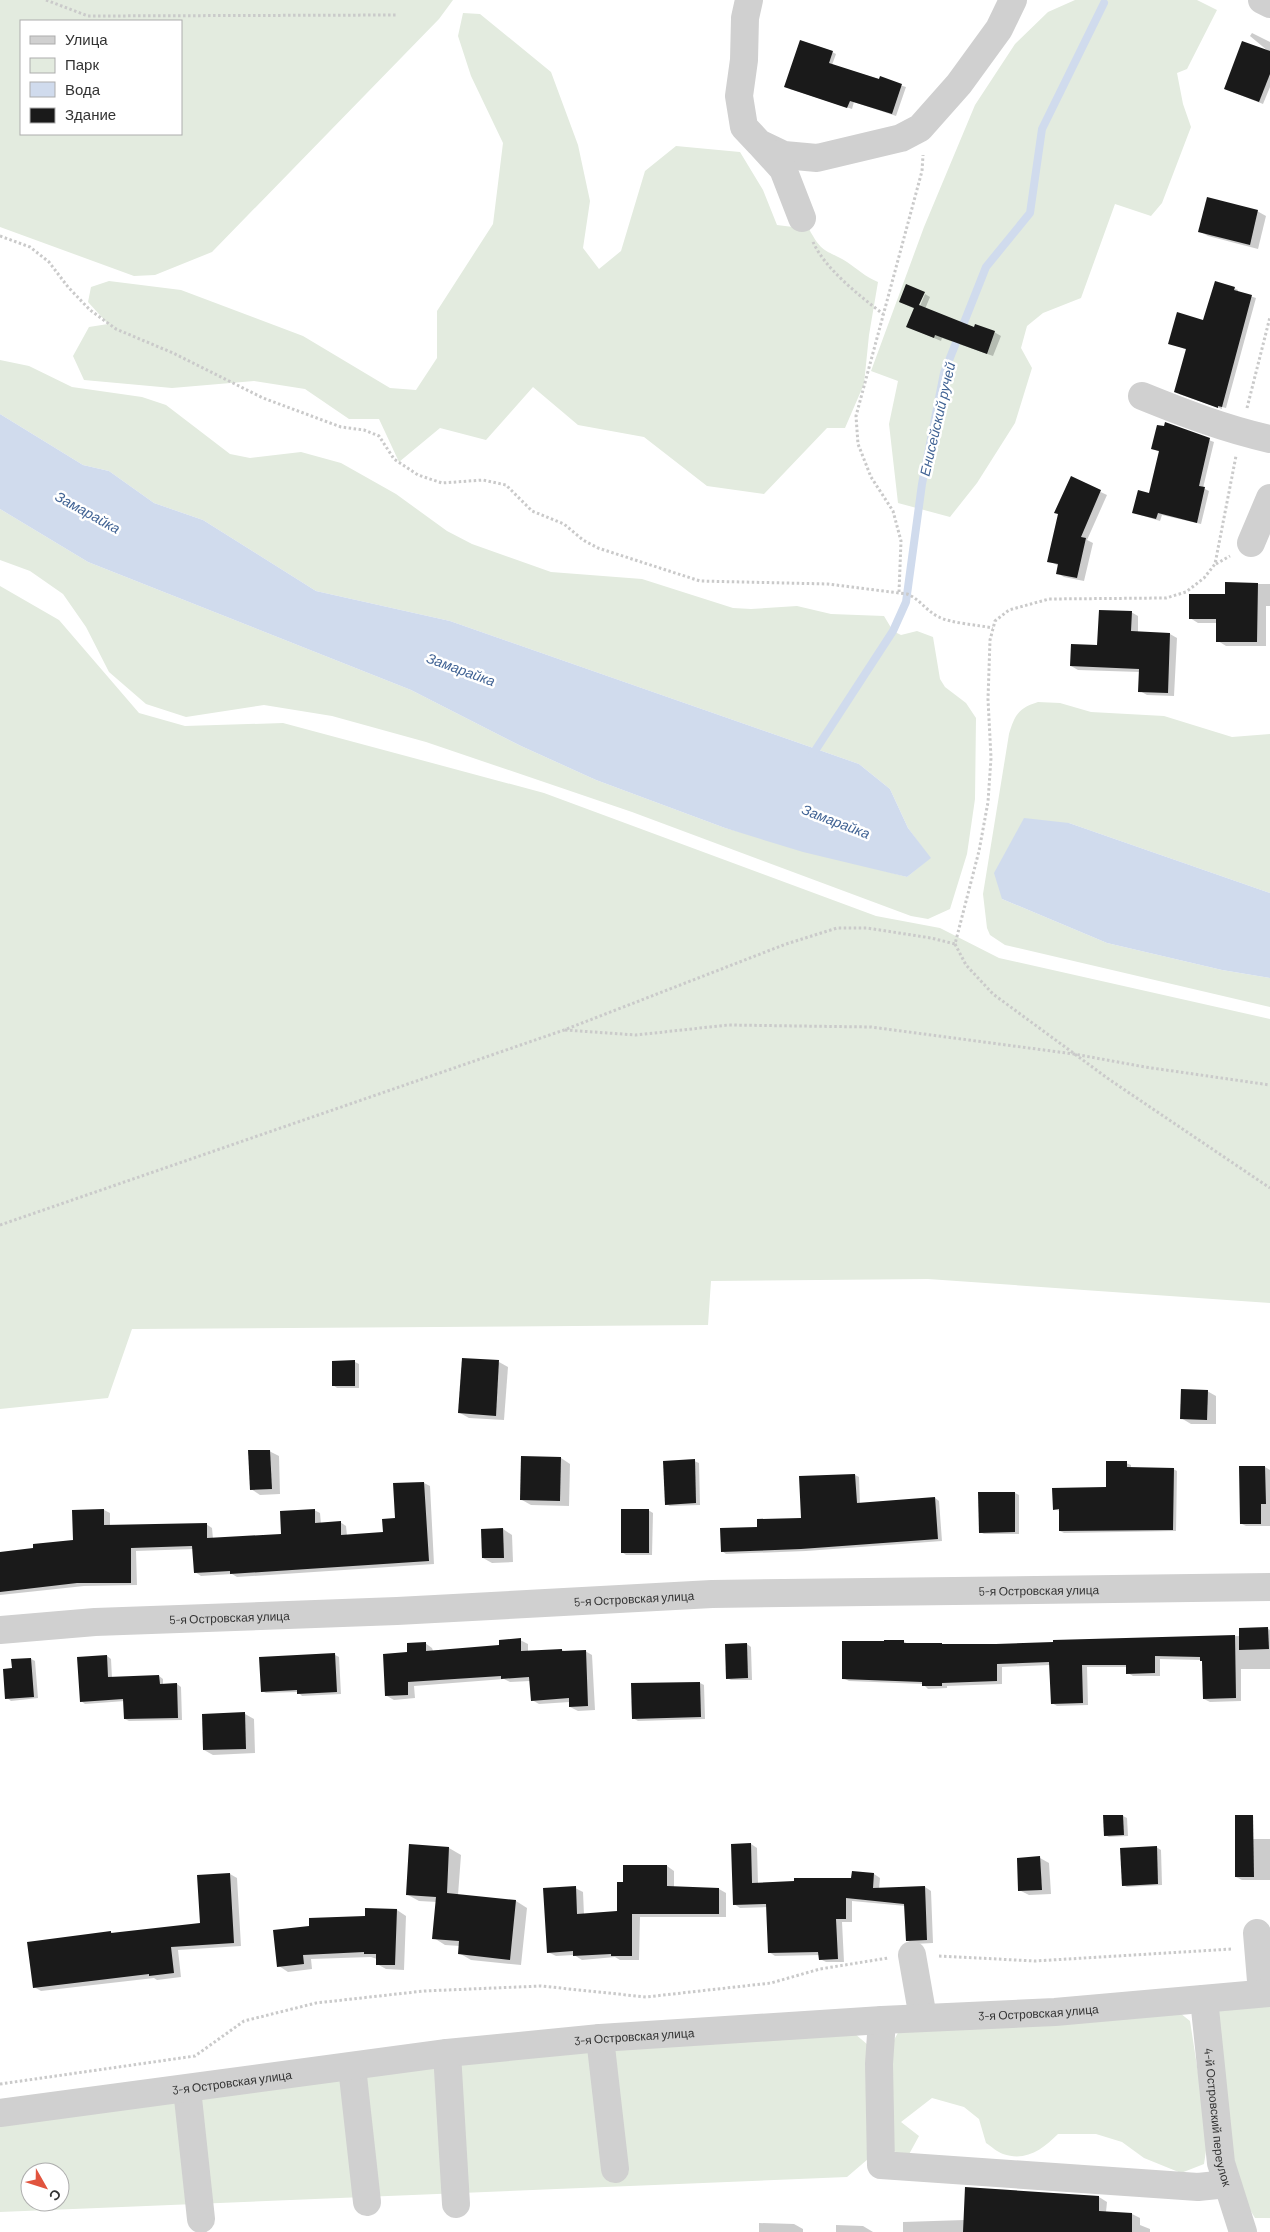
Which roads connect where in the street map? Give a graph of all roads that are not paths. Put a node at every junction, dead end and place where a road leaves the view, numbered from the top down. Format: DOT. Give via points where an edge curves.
graph roads {
  1 [pos="749,0"];
  2 [pos="1013,0"];
  3 [pos="1262,0"];
  4 [pos="1270,4"];
  5 [pos="759,143"];
  6 [pos="802,218"];
  7 [pos="1142,396"];
  8 [pos="1270,439"];
  9 [pos="1270,498"];
  10 [pos="1251,543"];
  11 [pos="1270,1587"];
  12 [pos="0,1630"];
  13 [pos="1258,1940"];
  14 [pos="912,1955"];
  15 [pos="1266,1993"];
  16 [pos="1204,1998"];
  17 [pos="923,2018"];
  18 [pos="882,2020"];
  19 [pos="600,2038"];
  20 [pos="447,2053"];
  21 [pos="352,2067"];
  22 [pos="186,2089"];
  23 [pos="0,2113"];
  24 [pos="615,2169"];
  25 [pos="1227,2184"];
  26 [pos="367,2202"];
  27 [pos="456,2204"];
  28 [pos="201,2219"];
  29 [pos="1244,2232"];
  1 -- 5 [label="street" via="739,96 744,127"];
  2 -- 5 [label="street" via="999,29 960,84 920,128 901,138 825,157 784,155"];
  3 -- 4 [label="street"];
  5 -- 6 [label="street" via="783,169"];
  7 -- 8 [label="street" via="1240,433"];
  9 -- 10 [label="street"];
  11 -- 12 [label="street, 5-я Островская улица" via="712,1594 397,1611 95,1622"];
  13 -- 15 [label="street"];
  14 -- 17 [label="street"];
  15 -- 16 [label="street, 3-я Островская улица"];
  16 -- 17 [label="street, 3-я Островская улица" via="1055,2012"];
  16 -- 25 [label="street, 4-й Островский переулок" via="1221,2164"];
  17 -- 18 [label="street, 3-я Островская улица"];
  18 -- 19 [label="street, 3-я Островская улица"];
  18 -- 25 [label="street" via="879,2064 881,2165 1198,2188"];
  19 -- 20 [label="street, 3-я Островская улица"];
  19 -- 24 [label="street"];
  20 -- 21 [label="street, 3-я Островская улица"];
  20 -- 27 [label="street"];
  21 -- 22 [label="street, 3-я Островская улица"];
  21 -- 26 [label="street"];
  22 -- 23 [label="street, 3-я Островская улица"];
  22 -- 28 [label="street"];
  25 -- 29 [label="street, 4-й Островский переулок"];
}
